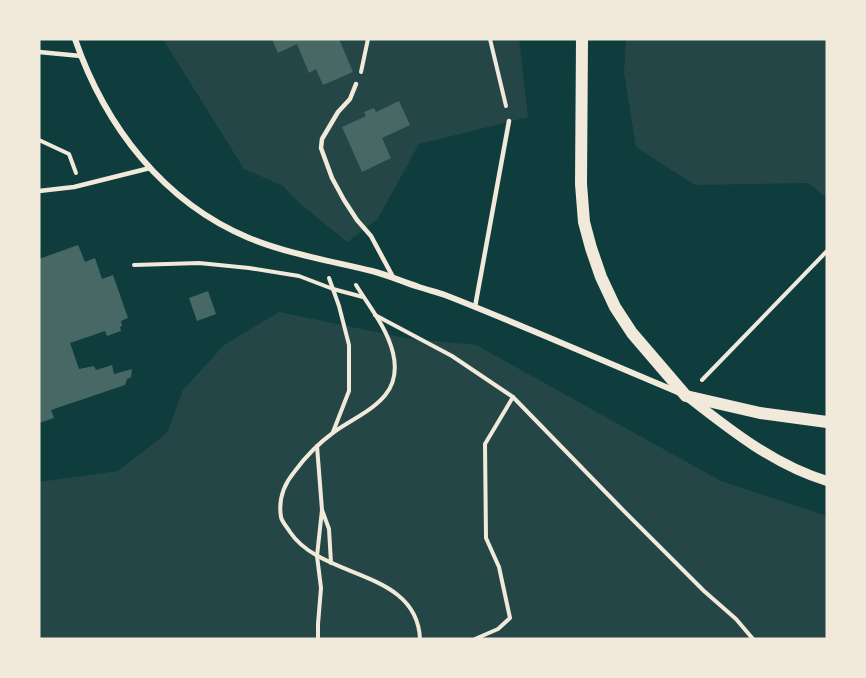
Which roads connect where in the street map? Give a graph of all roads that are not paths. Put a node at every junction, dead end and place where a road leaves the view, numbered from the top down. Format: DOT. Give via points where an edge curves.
graph roads {
  1 [pos="75,39"];
  2 [pos="582,39"];
  3 [pos="39,52"];
  4 [pos="81,56"];
  5 [pos="356,84"];
  6 [pos="509,121"];
  7 [pos="150,168"];
  8 [pos="39,191"];
  9 [pos="393,277"];
  10 [pos="475,308"];
  11 [pos="686,396"];
  12 [pos="827,422"];
  13 [pos="827,481"];
  1 -- 4 [label="street"];
  2 -- 11 [label="main road" via="581,184 591,248 615,307"];
  3 -- 4 [label="lane"];
  4 -- 7 [label="street" via="116,124"];
  5 -- 9 [label="lane" via="322,139 321,148 344,200 371,236"];
  6 -- 10 [label="lane"];
  7 -- 8 [label="lane"];
  7 -- 9 [label="street" via="192,207 251,239"];
  9 -- 10 [label="street"];
  10 -- 11 [label="street"];
  11 -- 12 [label="main road" via="760,413"];
  11 -- 13 [label="street" via="760,449"];
}
